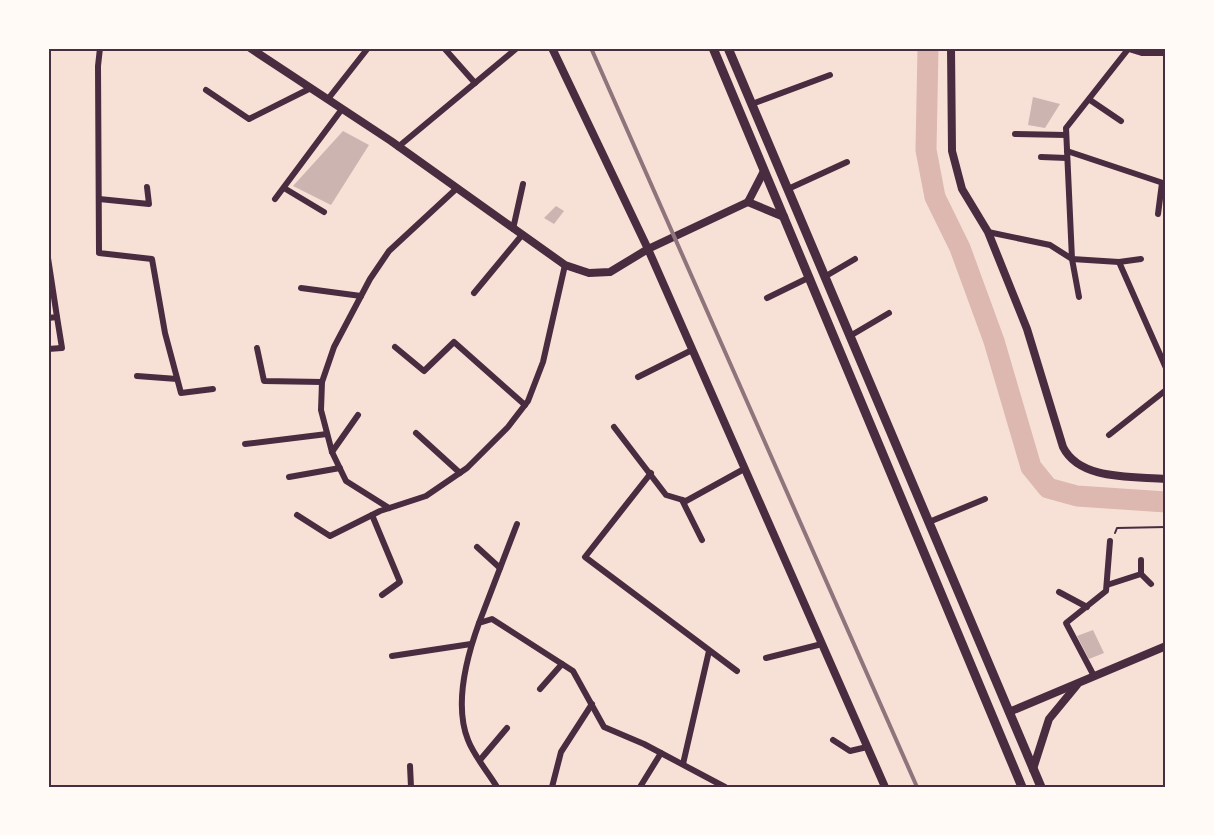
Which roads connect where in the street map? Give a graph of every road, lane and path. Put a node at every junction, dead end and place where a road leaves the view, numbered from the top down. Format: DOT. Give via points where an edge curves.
graph roads {
  1 [pos="100,48"];
  2 [pos="250,48"];
  3 [pos="368,48"];
  4 [pos="444,48"];
  5 [pos="517,48"];
  6 [pos="552,48"];
  7 [pos="713,48"];
  8 [pos="728,48"];
  9 [pos="951,48"];
  10 [pos="1129,48"];
  11 [pos="1166,52"];
  12 [pos="830,75"];
  13 [pos="475,83"];
  14 [pos="311,88"];
  15 [pos="206,90"];
  16 [pos="328,99"];
  17 [pos="1090,100"];
  18 [pos="752,104"];
  19 [pos="342,109"];
  20 [pos="1122,121"];
  21 [pos="1015,134"];
  22 [pos="1066,135"];
  23 [pos="398,147"];
  24 [pos="1067,154"];
  25 [pos="1041,158"];
  26 [pos="847,162"];
  27 [pos="764,171"];
  28 [pos="1164,183"];
  29 [pos="523,184"];
  30 [pos="147,186"];
  31 [pos="284,188"];
  32 [pos="456,189"];
  33 [pos="788,189"];
  34 [pos="99,199"];
  35 [pos="275,199"];
  36 [pos="748,202"];
  37 [pos="324,212"];
  38 [pos="1158,214"];
  39 [pos="784,217"];
  40 [pos="513,228"];
  41 [pos="988,232"];
  42 [pos="522,235"];
  43 [pos="648,249"];
  44 [pos="48,258"];
  45 [pos="855,259"];
  46 [pos="1072,259"];
  47 [pos="1142,259"];
  48 [pos="1119,262"];
  49 [pos="565,265"];
  50 [pos="826,276"];
  51 [pos="810,277"];
  52 [pos="301,288"];
  53 [pos="474,293"];
  54 [pos="361,296"];
  55 [pos="1079,297"];
  56 [pos="766,298"];
  57 [pos="889,313"];
  58 [pos="57,317"];
  59 [pos="48,318"];
  60 [pos="850,336"];
  61 [pos="395,347"];
  62 [pos="257,348"];
  63 [pos="48,349"];
  64 [pos="692,350"];
  65 [pos="1166,368"];
  66 [pos="137,376"];
  67 [pos="638,377"];
  68 [pos="177,379"];
  69 [pos="322,382"];
  70 [pos="213,389"];
  71 [pos="1166,390"];
  72 [pos="879,404"];
  73 [pos="525,405"];
  74 [pos="865,411"];
  75 [pos="358,415"];
  76 [pos="614,427"];
  77 [pos="416,433"];
  78 [pos="327,434"];
  79 [pos="1109,435"];
  80 [pos="245,444"];
  81 [pos="332,452"];
  82 [pos="340,468"];
  83 [pos="744,469"];
  84 [pos="460,473"];
  85 [pos="651,473"];
  86 [pos="290,477"];
  87 [pos="1166,479"];
  88 [pos="985,499"];
  89 [pos="682,500"];
  90 [pos="389,508"];
  91 [pos="297,515"];
  92 [pos="372,515"];
  93 [pos="929,522"];
  94 [pos="518,524"];
  95 [pos="1166,527"];
  96 [pos="702,540"];
  97 [pos="1110,541"];
  98 [pos="477,547"];
  99 [pos="1141,560"];
  100 [pos="500,568"];
  101 [pos="1141,574"];
  102 [pos="1151,584"];
  103 [pos="1107,585"];
  104 [pos="1059,592"];
  105 [pos="382,595"];
  106 [pos="1087,607"];
  107 [pos="479,623"];
  108 [pos="471,644"];
  109 [pos="822,644"];
  110 [pos="1166,646"];
  111 [pos="709,651"];
  112 [pos="392,656"];
  113 [pos="766,658"];
  114 [pos="562,664"];
  115 [pos="737,672"];
  116 [pos="1094,676"];
  117 [pos="1080,682"];
  118 [pos="540,689"];
  119 [pos="592,704"];
  120 [pos="1009,712"];
  121 [pos="507,728"];
  122 [pos="833,740"];
  123 [pos="867,747"];
  124 [pos="661,753"];
  125 [pos="480,760"];
  126 [pos="683,764"];
  127 [pos="410,766"];
  128 [pos="1033,769"];
  129 [pos="411,787"];
  130 [pos="497,787"];
  131 [pos="552,787"];
  132 [pos="640,787"];
  133 [pos="725,787"];
  134 [pos="885,787"];
  135 [pos="1022,787"];
  136 [pos="1041,787"];
  1 -- 34 [label="street"];
  2 -- 14 [label="street"];
  3 -- 16 [label="street"];
  4 -- 13 [label="street"];
  5 -- 13 [label="street"];
  6 -- 43 [label="street"];
  7 -- 27 [label="main road"];
  8 -- 18 [label="main road"];
  9 -- 41 [label="street" via="952,151 962,189"];
  10 -- 11 [label="street"];
  10 -- 17 [label="street"];
  12 -- 18 [label="street"];
  13 -- 23 [label="street"];
  14 -- 15 [label="street" via="249,119"];
  14 -- 16 [label="street"];
  16 -- 19 [label="street"];
  17 -- 20 [label="street"];
  17 -- 22 [label="street" via="1066,128"];
  18 -- 33 [label="main road"];
  19 -- 23 [label="street"];
  19 -- 31 [label="street"];
  21 -- 22 [label="street"];
  22 -- 24 [label="street"];
  23 -- 32 [label="street"];
  24 -- 25 [label="street"];
  24 -- 28 [label="street"];
  24 -- 46 [label="street"];
  26 -- 33 [label="street"];
  27 -- 36 [label="street"];
  27 -- 39 [label="main road"];
  28 -- 38 [label="street"];
  29 -- 40 [label="street"];
  30 -- 34 [label="street" via="149,204"];
  31 -- 35 [label="street"];
  31 -- 37 [label="street"];
  32 -- 40 [label="street"];
  32 -- 54 [label="street" via="389,251"];
  33 -- 50 [label="main road"];
  34 -- 68 [label="street" via="99,253 152,259"];
  36 -- 39 [label="street"];
  36 -- 43 [label="street"];
  39 -- 51 [label="main road"];
  40 -- 42 [label="street"];
  41 -- 46 [label="street" via="1050,245"];
  41 -- 87 [label="street" via="1027,329 1063,447 1075,463 1099,472"];
  42 -- 49 [label="street"];
  42 -- 53 [label="street"];
  43 -- 49 [label="street" via="610,272 589,273"];
  43 -- 64 [label="street"];
  44 -- 58 [label="street"];
  45 -- 50 [label="street"];
  46 -- 48 [label="street"];
  46 -- 55 [label="street"];
  47 -- 48 [label="street"];
  48 -- 65 [label="street"];
  49 -- 73 [label="street" via="543,362"];
  50 -- 60 [label="main road"];
  51 -- 56 [label="street"];
  51 -- 74 [label="main road"];
  52 -- 54 [label="street"];
  54 -- 69 [label="street" via="334,347"];
  57 -- 60 [label="street"];
  58 -- 59 [label="street"];
  58 -- 63 [label="street" via="62,348"];
  60 -- 72 [label="main road"];
  61 -- 73 [label="street" via="424,371 454,342"];
  62 -- 69 [label="street" via="264,381"];
  64 -- 67 [label="street"];
  64 -- 83 [label="street"];
  66 -- 68 [label="street"];
  68 -- 70 [label="street" via="181,393"];
  69 -- 78 [label="street" via="321,410"];
  71 -- 79 [label="street"];
  72 -- 74 [label="main road"];
  72 -- 93 [label="main road"];
  73 -- 84 [label="street"];
  74 -- 135 [label="main road"];
  75 -- 81 [label="street"];
  76 -- 85 [label="street"];
  77 -- 84 [label="street"];
  78 -- 80 [label="street"];
  78 -- 81 [label="street"];
  81 -- 82 [label="street"];
  82 -- 86 [label="street"];
  82 -- 90 [label="street" via="346,481"];
  83 -- 89 [label="street"];
  83 -- 109 [label="street"];
  84 -- 90 [label="street" via="426,496"];
  85 -- 89 [label="street" via="666,495"];
  85 -- 111 [label="street" via="585,557"];
  88 -- 93 [label="street"];
  89 -- 96 [label="street"];
  90 -- 92 [label="street"];
  91 -- 92 [label="street" via="330,536"];
  92 -- 105 [label="street" via="400,582"];
  93 -- 120 [label="main road"];
  94 -- 100 [label="street"];
  95 -- 97 [label="path" via="1117,528"];
  97 -- 103 [label="street"];
  98 -- 100 [label="street"];
  99 -- 101 [label="street"];
  100 -- 107 [label="street"];
  101 -- 102 [label="street"];
  101 -- 103 [label="street"];
  103 -- 106 [label="street" via="1106,591"];
  104 -- 106 [label="street"];
  106 -- 116 [label="street" via="1066,623"];
  107 -- 108 [label="street"];
  107 -- 114 [label="street" via="492,619"];
  108 -- 112 [label="street"];
  108 -- 125 [label="street" via="466,656 463,704 468,740"];
  109 -- 113 [label="street"];
  109 -- 123 [label="street"];
  110 -- 116 [label="street"];
  111 -- 115 [label="street"];
  111 -- 126 [label="street"];
  114 -- 118 [label="street"];
  114 -- 119 [label="street" via="573,671"];
  116 -- 117 [label="street"];
  117 -- 120 [label="street"];
  117 -- 128 [label="street" via="1049,719"];
  119 -- 124 [label="street" via="604,727"];
  119 -- 131 [label="street" via="561,752"];
  120 -- 128 [label="main road"];
  121 -- 125 [label="street"];
  122 -- 123 [label="street" via="850,751"];
  123 -- 134 [label="street"];
  124 -- 126 [label="street"];
  124 -- 132 [label="street"];
  125 -- 130 [label="street"];
  126 -- 133 [label="street"];
  127 -- 129 [label="street"];
  128 -- 136 [label="main road"];
}
